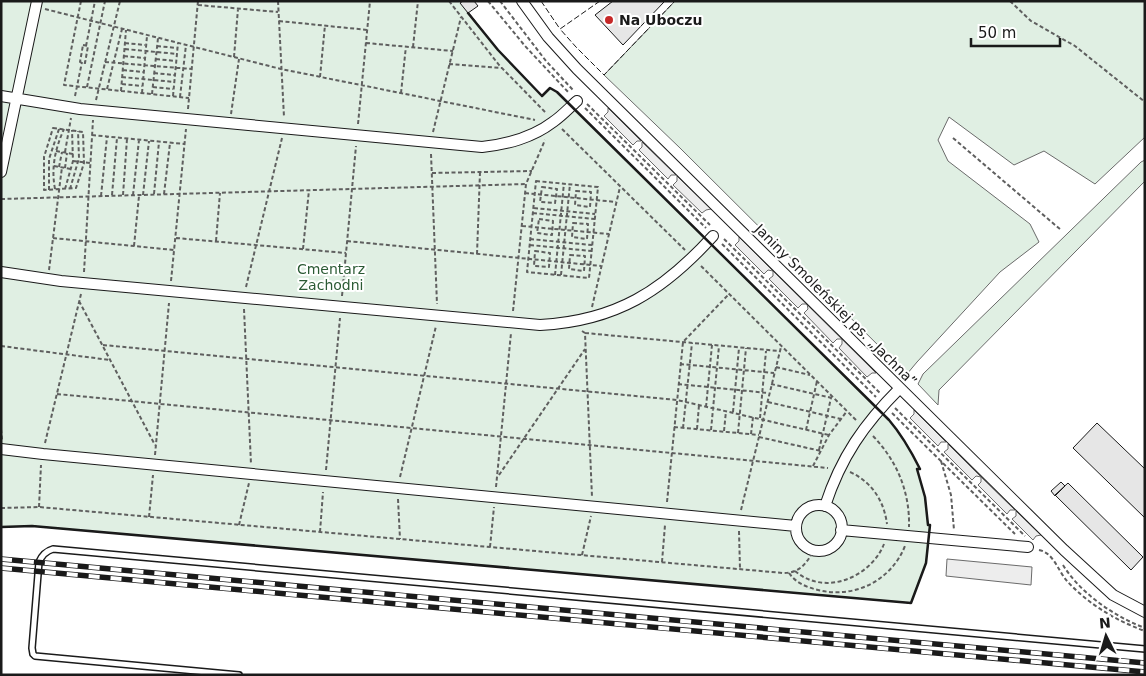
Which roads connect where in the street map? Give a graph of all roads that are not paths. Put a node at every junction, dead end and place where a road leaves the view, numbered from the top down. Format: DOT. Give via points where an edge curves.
graph roads {
  1 [pos="522,1"];
  2 [pos="36,4"];
  3 [pos="1,96"];
  4 [pos="16,99"];
  5 [pos="582,102"];
  6 [pos="1,172"];
  7 [pos="715,233"];
  8 [pos="1,272"];
  9 [pos="900,388"];
  10 [pos="1,449"];
  11 [pos="825,506"];
  12 [pos="796,526"];
  13 [pos="841,530"];
  14 [pos="1028,547"];
  15 [pos="1145,612"];
  16 [pos="1145,650"];
  17 [pos="239,675"];
  1 -- 9 [label="street, Janiny Smoleńskiej ps. „Jachna”" via="578,70"];
  2 -- 4 [label="street"];
  3 -- 4 [label="street"];
  4 -- 5 [label="street" via="51,106 482,147 524,138"];
  4 -- 6 [label="street"];
  7 -- 8 [label="street" via="666,282 644,296 589,319 531,325 84,283"];
  9 -- 11 [label="street" via="864,428 839,469"];
  9 -- 15 [label="street, Janiny Smoleńskiej ps. „Jachna”" via="1092,577 1112,595"];
  10 -- 12 [label="street"];
  11 -- 12 [label="street" via="806,510"];
  11 -- 13 [label="street" via="837,515"];
  12 -- 13 [label="street" via="801,543 814,550 824,550 833,545"];
  13 -- 14 [label="street"];
  16 -- 17 [label="lane" via="53,549 42,555 32,648 35,656"];
}
